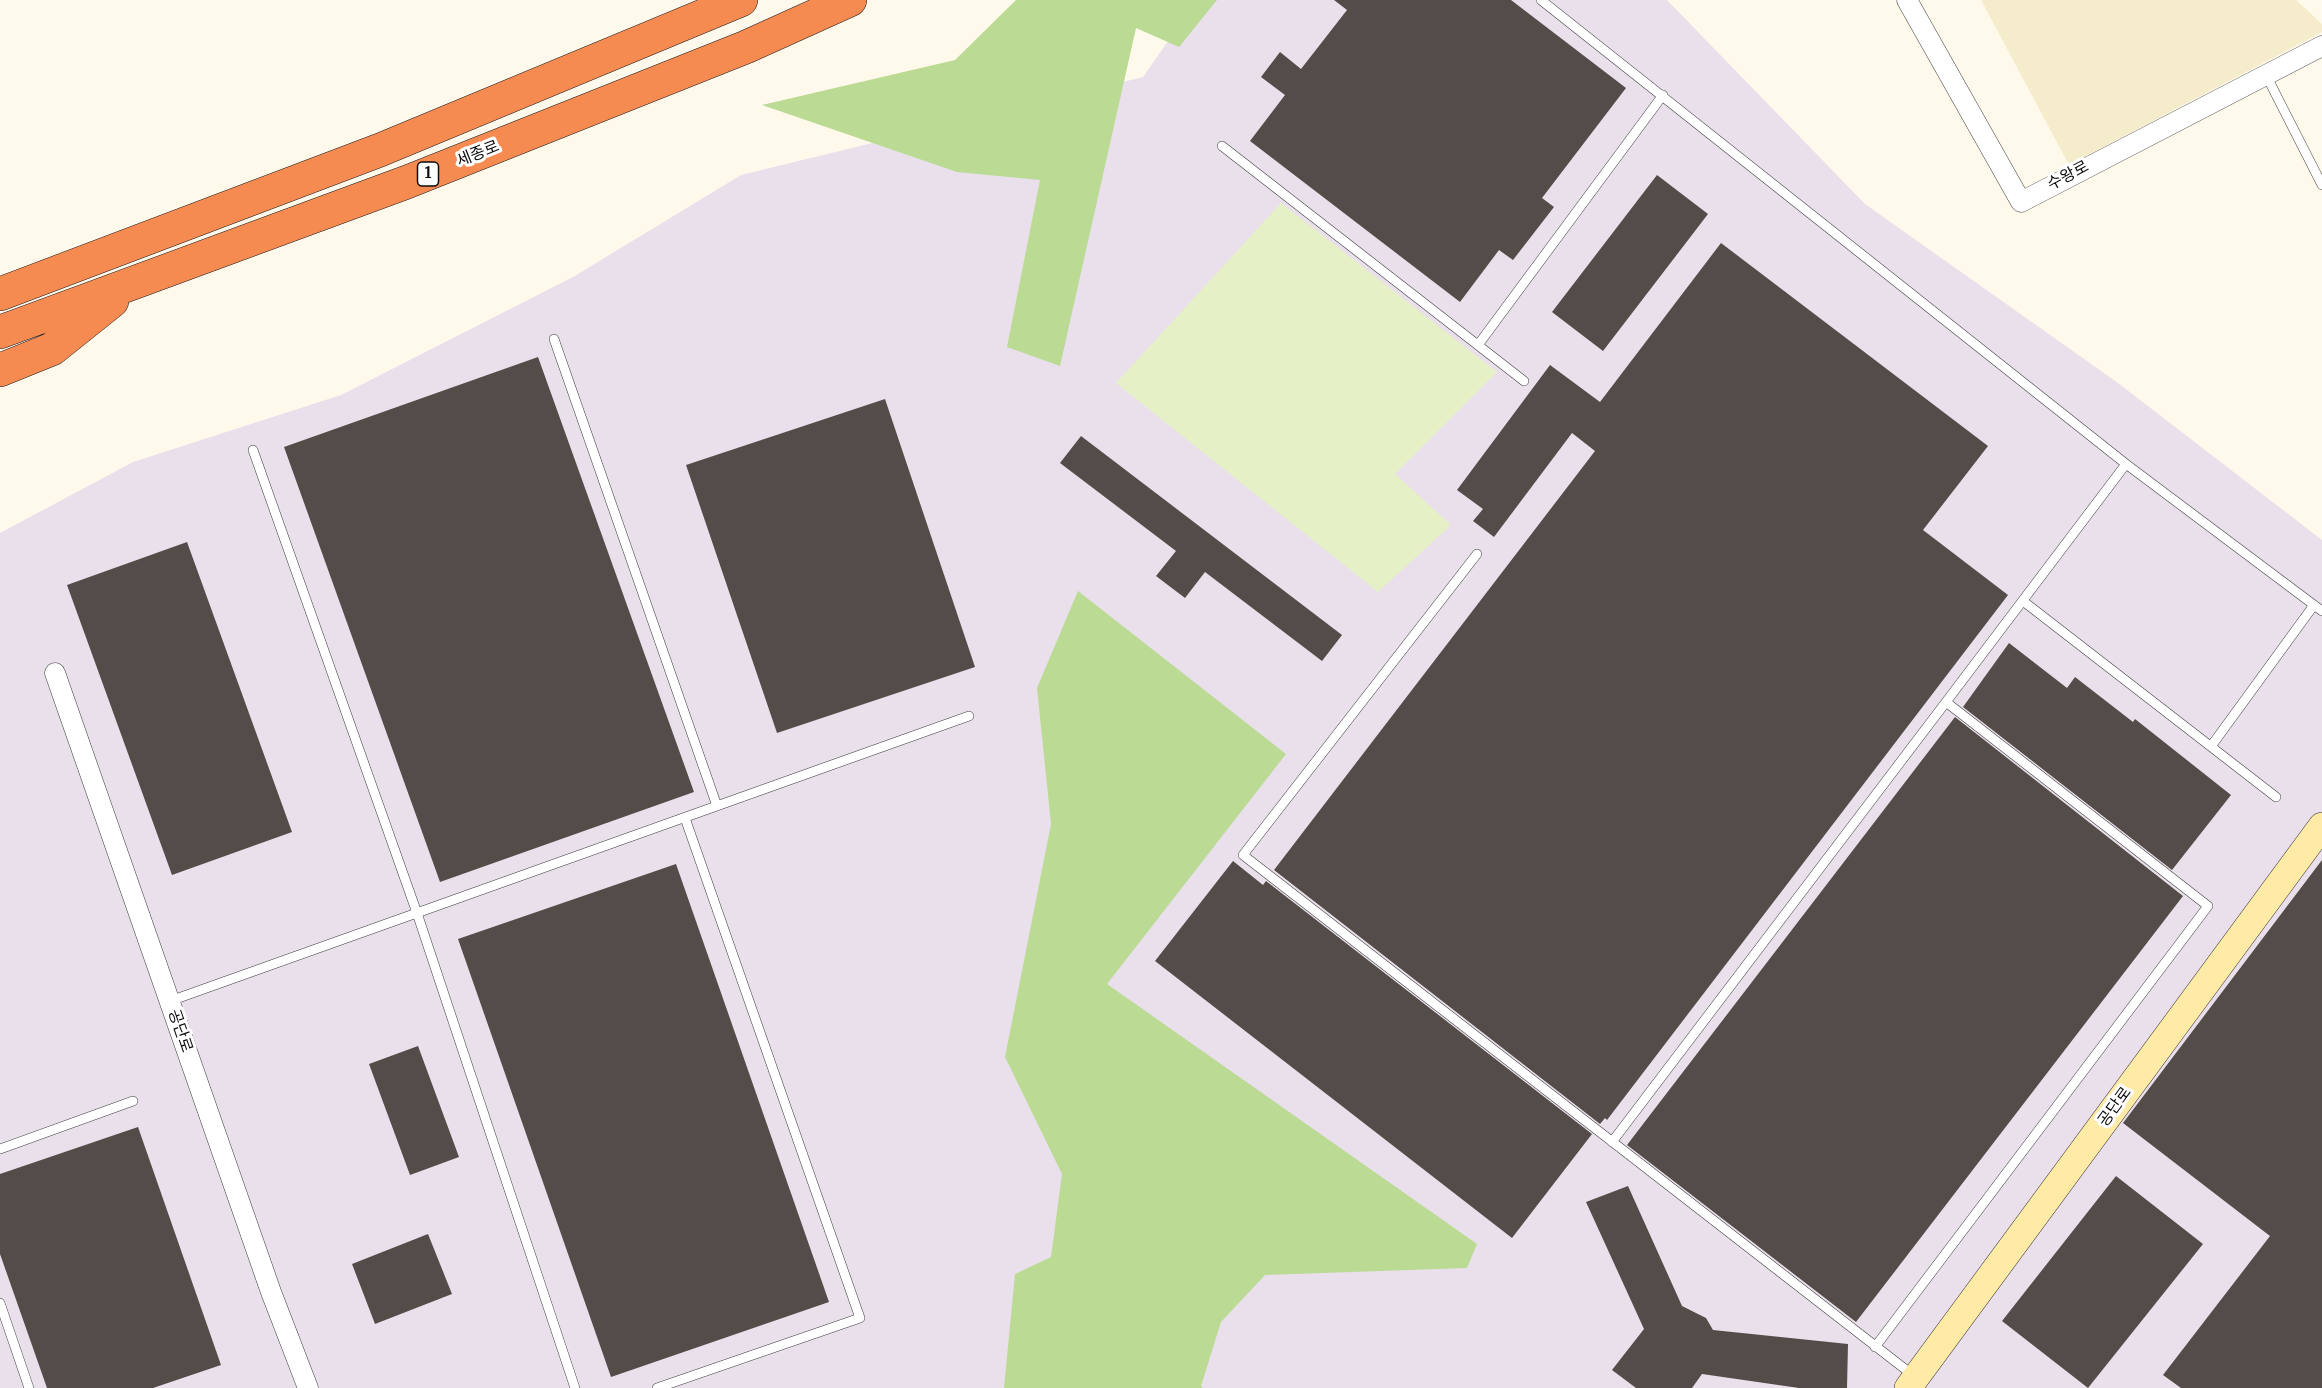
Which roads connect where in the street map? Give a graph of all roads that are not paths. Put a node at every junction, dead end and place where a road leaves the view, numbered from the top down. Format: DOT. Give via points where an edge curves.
graph roads {
  1 [pos="741,0"];
  2 [pos="850,0"];
  3 [pos="1541,0"];
  4 [pos="1907,0"];
  5 [pos="2322,46"];
  6 [pos="2266,74"];
  7 [pos="1663,95"];
  8 [pos="1222,146"];
  9 [pos="2322,185"];
  10 [pos="136,282"];
  11 [pos="0,294"];
  12 [pos="0,332"];
  13 [pos="554,339"];
  14 [pos="1478,345"];
  15 [pos="0,370"];
  16 [pos="1524,381"];
  17 [pos="253,450"];
  18 [pos="2126,464"];
  19 [pos="1477,554"];
  20 [pos="2023,601"];
  21 [pos="2318,608"];
  22 [pos="55,673"];
  23 [pos="1946,702"];
  24 [pos="969,716"];
  25 [pos="2212,745"];
  26 [pos="2276,797"];
  27 [pos="717,806"];
  28 [pos="685,818"];
  29 [pos="2322,826"];
  30 [pos="417,913"];
  31 [pos="170,1001"];
  32 [pos="133,1101"];
  33 [pos="1612,1142"];
  34 [pos="0,1149"];
  35 [pos="0,1303"];
  36 [pos="1875,1347"];
  37 [pos="1912,1383"];
  38 [pos="29,1388"];
  39 [pos="308,1388"];
  40 [pos="575,1388"];
  41 [pos="657,1388"];
  1 -- 11 [label="highway" via="380,150"];
  2 -- 10 [label="highway, 세종로 / 1" via="735,51 407,182"];
  3 -- 7 [label="lane"];
  4 -- 6 [label="street, 수왕로" via="2021,202"];
  5 -- 6 [label="street, 수왕로"];
  6 -- 9 [label="lane"];
  7 -- 14 [label="lane"];
  7 -- 18 [label="lane"];
  8 -- 14 [label="lane"];
  10 -- 12 [label="highway, 세종로 / 1"];
  10 -- 15 [label="highway" via="52,349"];
  13 -- 27 [label="lane"];
  14 -- 16 [label="lane"];
  17 -- 30 [label="lane"];
  18 -- 20 [label="lane"];
  18 -- 21 [label="lane"];
  19 -- 33 [label="lane" via="1243,855"];
  20 -- 23 [label="lane"];
  20 -- 25 [label="lane"];
  21 -- 25 [label="lane"];
  22 -- 31 [label="street, 공단로"];
  23 -- 33 [label="lane"];
  23 -- 36 [label="lane" via="2208,906"];
  24 -- 27 [label="lane"];
  25 -- 26 [label="lane"];
  27 -- 28 [label="lane"];
  28 -- 30 [label="lane"];
  28 -- 41 [label="lane" via="860,1318"];
  29 -- 37 [label="street, 공단로"];
  30 -- 31 [label="lane"];
  30 -- 40 [label="lane"];
  31 -- 39 [label="street, 공단로"];
  32 -- 34 [label="lane"];
  33 -- 36 [label="lane"];
  35 -- 38 [label="lane"];
  36 -- 37 [label="lane"];
}
